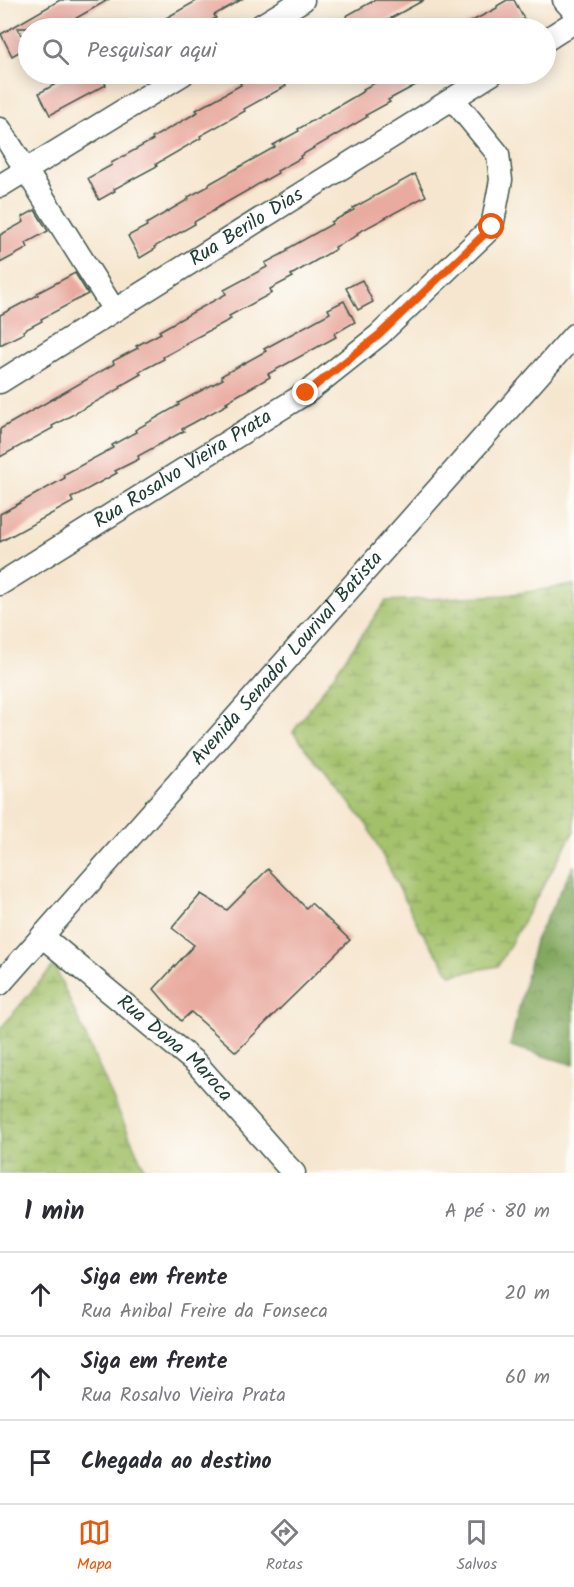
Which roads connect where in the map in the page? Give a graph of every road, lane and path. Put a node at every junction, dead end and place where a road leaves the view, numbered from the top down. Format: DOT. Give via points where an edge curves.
graph roads {
  1 [pos="303,0"];
  2 [pos="564,0"];
  3 [pos="574,10"];
  4 [pos="273,18"];
  5 [pos="574,22"];
  6 [pos="556,34"];
  7 [pos="167,84"];
  8 [pos="476,84"];
  9 [pos="453,99"];
  10 [pos="0,129"];
  11 [pos="27,169"];
  12 [pos="0,186"];
  13 [pos="114,310"];
  14 [pos="570,346"];
  15 [pos="0,382"];
  16 [pos="0,584"];
  17 [pos="42,936"];
  18 [pos="0,984"];
  19 [pos="294,1173"];
  1 -- 4 [label="street"];
  2 -- 3 [label="street"];
  5 -- 6 [label="street"];
  7 -- 11 [label="street"];
  8 -- 9 [label="street, Rua Berilo Dias"];
  9 -- 13 [label="street, Rua Berilo Dias"];
  9 -- 16 [label="street, Rua Rosalvo Vieira Prata" via="498,154 501,180 492,227 379,335 306,393"];
  10 -- 11 [label="street"];
  11 -- 12 [label="street"];
  11 -- 13 [label="street"];
  13 -- 15 [label="street, Rua Berilo Dias"];
  14 -- 17 [label="street, Avenida Senador Lourival Batista"];
  17 -- 18 [label="street, Avenida Senador Lourival Batista"];
  17 -- 19 [label="street, Rua Dona Maroca" via="196,1063"];
}
